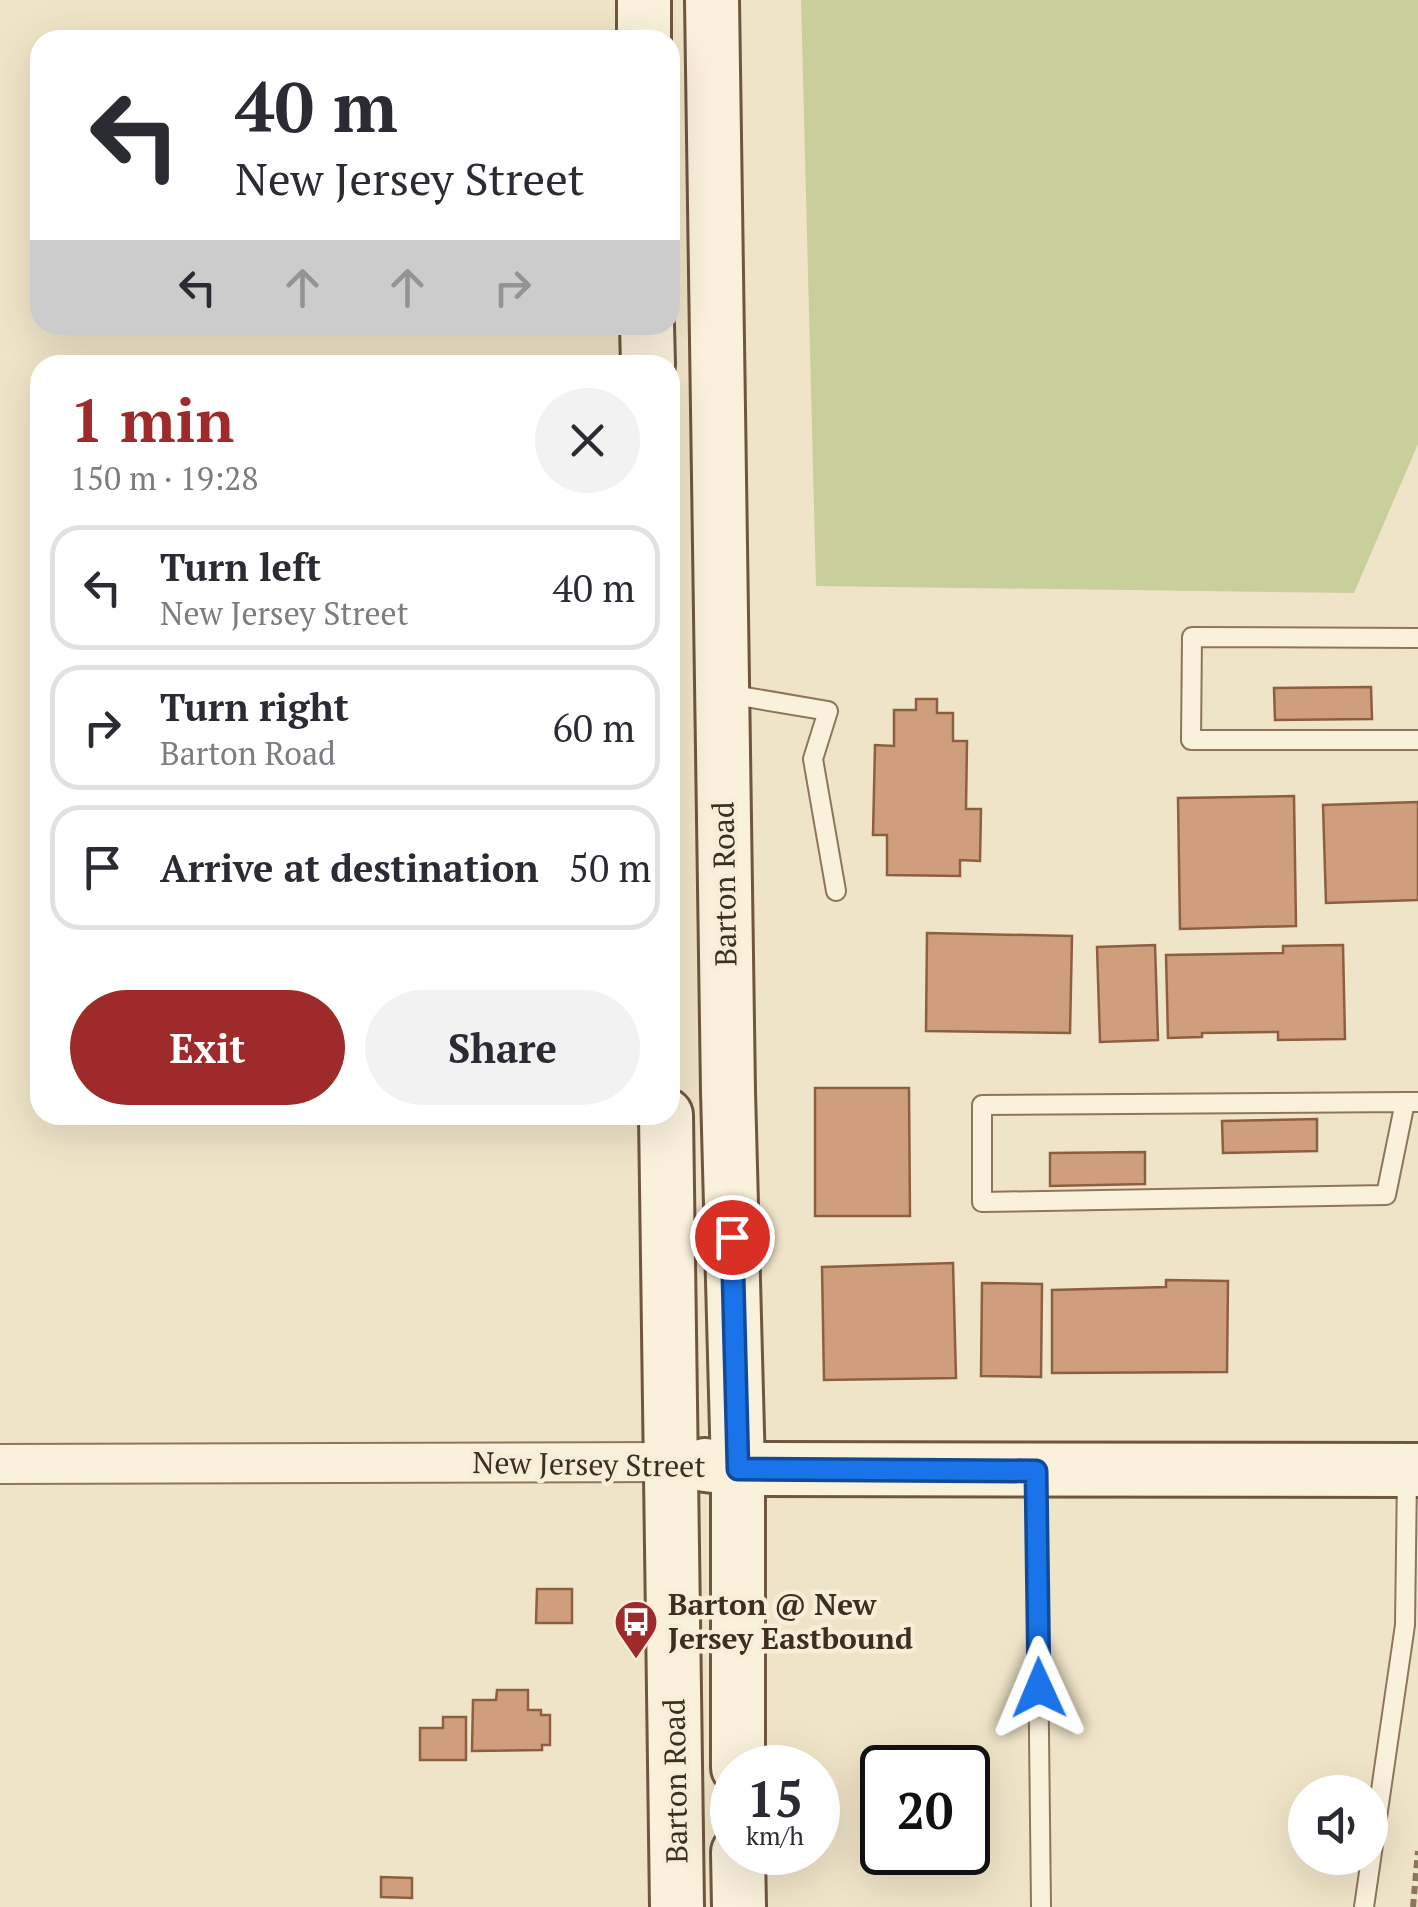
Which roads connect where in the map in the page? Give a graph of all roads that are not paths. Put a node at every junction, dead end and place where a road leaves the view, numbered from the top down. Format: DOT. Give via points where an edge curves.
graph roads {
  1 [pos="644,0"];
  2 [pos="712,0"];
  3 [pos="644,30"];
  4 [pos="1418,638"];
  5 [pos="722,694"];
  6 [pos="1418,740"];
  7 [pos="836,891"];
  8 [pos="1412,1102"];
  9 [pos="666,1125"];
  10 [pos="673,1462"];
  11 [pos="0,1464"];
  12 [pos="738,1469"];
  13 [pos="1412,1470"];
  14 [pos="1036,1471"];
  15 [pos="738,1745"];
  16 [pos="738,1875"];
  17 [pos="677,1907"];
  18 [pos="739,1907"];
  19 [pos="1042,1907"];
  20 [pos="1364,1907"];
  1 -- 3 [label="main road"];
  2 -- 5 [label="main road, Barton Road"];
  4 -- 6 [label="lane" via="1192,636 1192,740"];
  5 -- 7 [label="lane" via="828,711 813,759"];
  5 -- 12 [label="main road, Barton Road"];
  8 -- 8 [label="lane" via="982,1105 982,1202 1386,1195"];
  9 -- 10 [label="main road, Barton Road"];
  10 -- 11 [label="street, New Jersey Street"];
  10 -- 12 [label="main road, New Jersey Street"];
  10 -- 17 [label="main road, Barton Road"];
  12 -- 14 [label="main road, New Jersey Street"];
  12 -- 15 [label="main road, Barton Road"];
  13 -- 14 [label="main road, New Jersey Street"];
  13 -- 20 [label="lane" via="1406,1625"];
  14 -- 19 [label="lane"];
  16 -- 18 [label="main road, Barton Road"];
}
